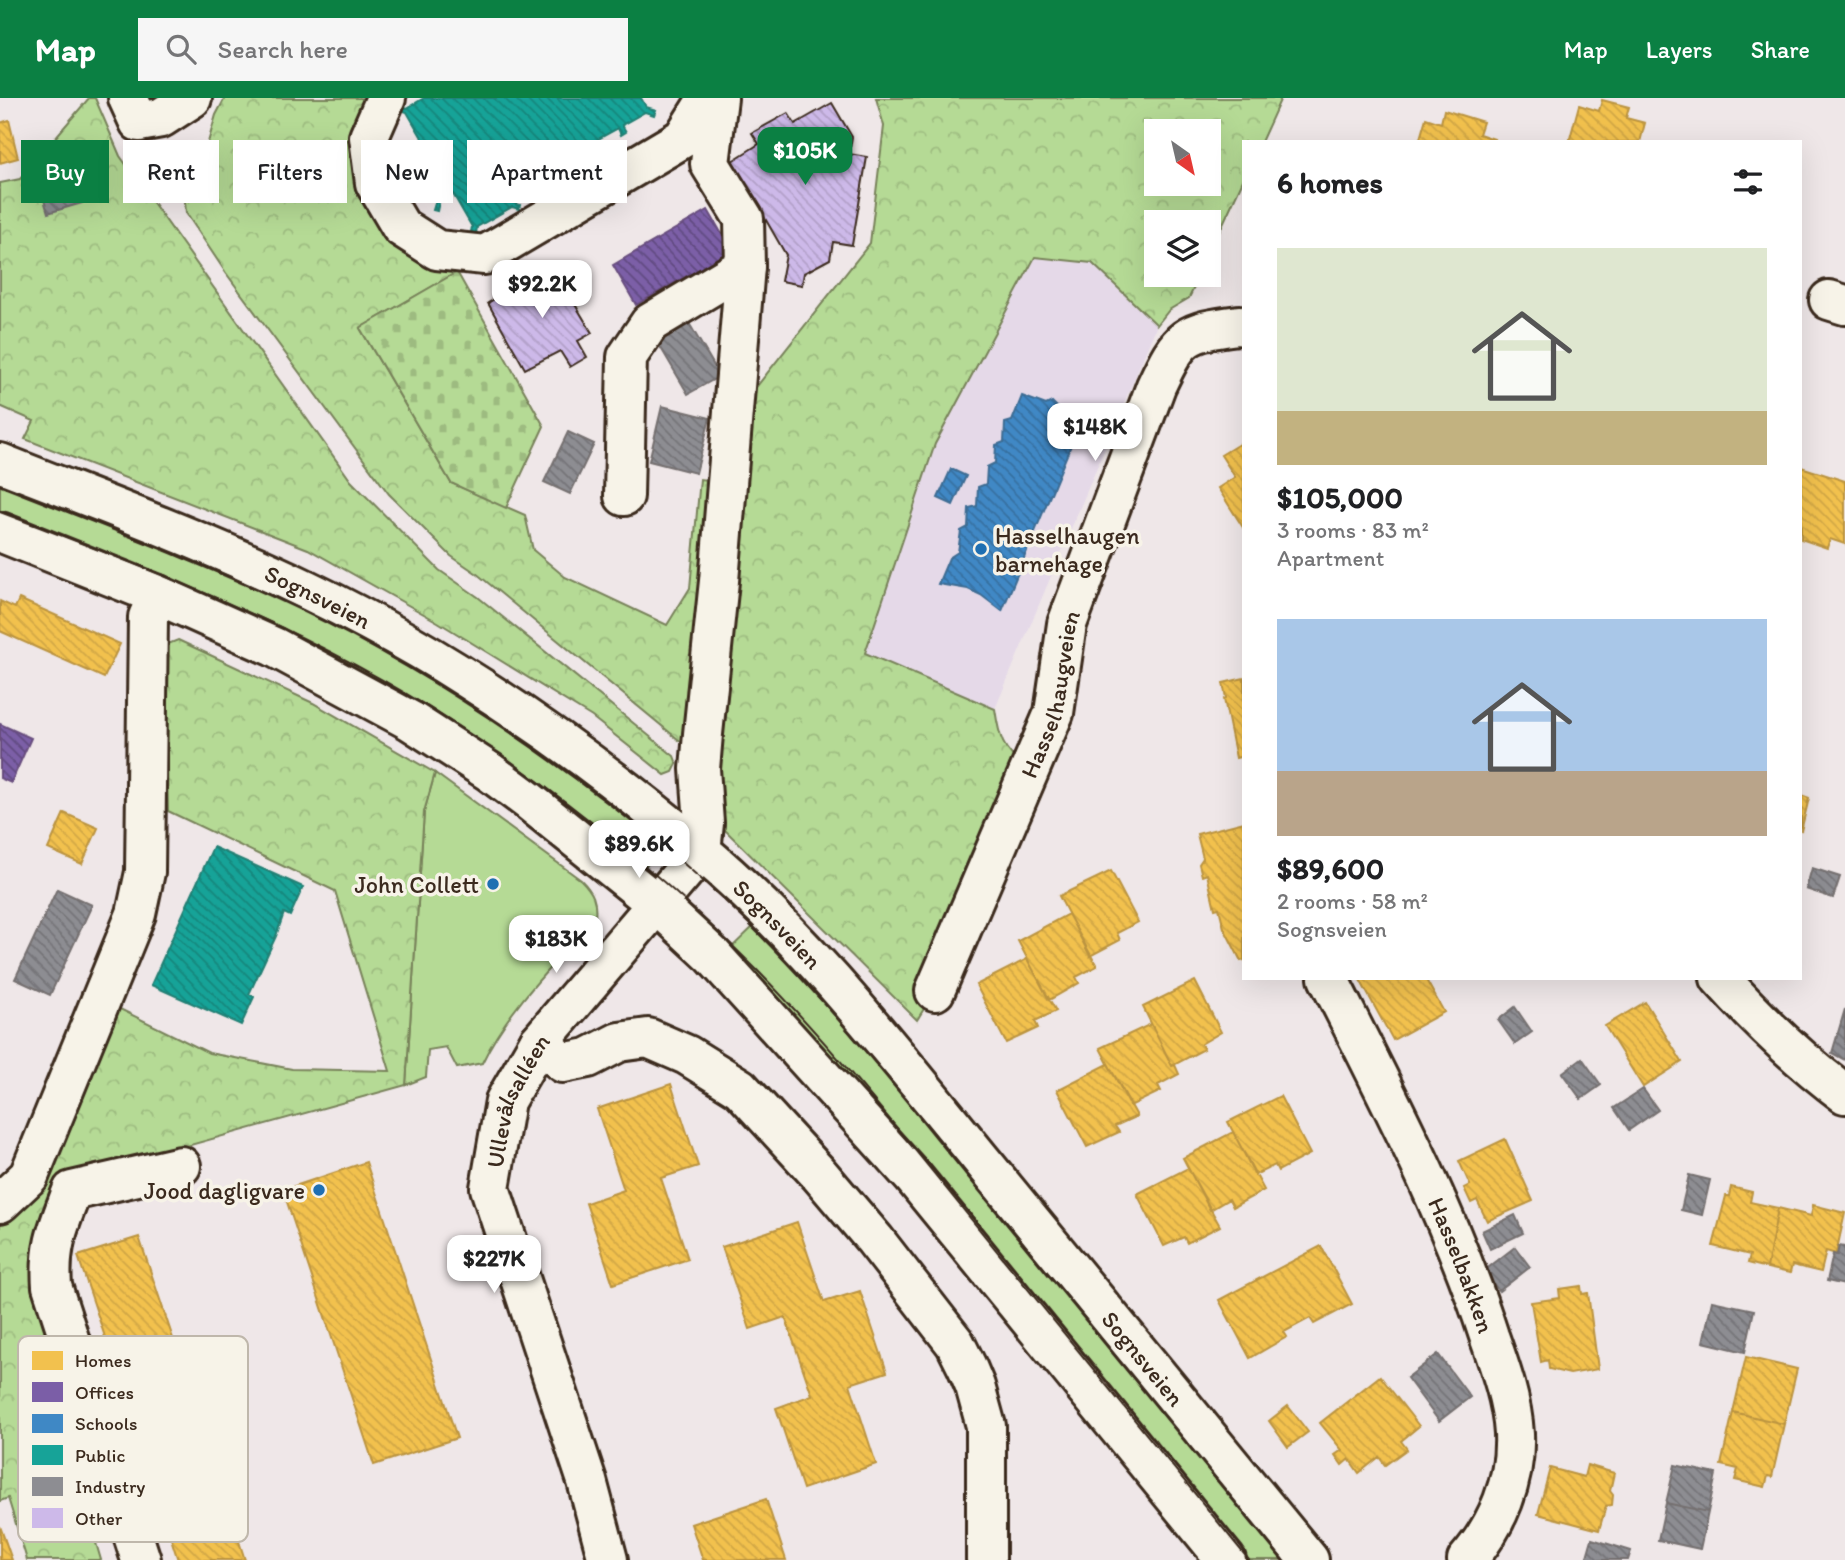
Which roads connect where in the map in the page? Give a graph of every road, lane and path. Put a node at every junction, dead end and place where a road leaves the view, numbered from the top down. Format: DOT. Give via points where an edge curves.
graph roads {
  1 [pos="192,98"];
  2 [pos="386,98"];
  3 [pos="708,98"];
  4 [pos="718,98"];
  5 [pos="133,110"];
  6 [pos="745,266"];
  7 [pos="1242,326"];
  8 [pos="0,463"];
  9 [pos="624,496"];
  10 [pos="0,532"];
  11 [pos="158,595"];
  12 [pos="702,852"];
  13 [pos="657,904"];
  14 [pos="1329,980"];
  15 [pos="1722,980"];
  16 [pos="935,991"];
  17 [pos="539,1042"];
  18 [pos="1845,1094"];
  19 [pos="181,1167"];
  20 [pos="0,1203"];
  21 [pos="68,1336"];
  22 [pos="135,1542"];
  23 [pos="141,1560"];
  24 [pos="608,1560"];
  25 [pos="986,1560"];
  26 [pos="1226,1560"];
  27 [pos="1309,1560"];
  28 [pos="1467,1560"];
  1 -- 5 [label="main road" via="161,118"];
  2 -- 3 [label="main road" via="369,137 375,183 401,227 437,250 485,255 683,138"];
  4 -- 6 [label="main road" via="710,164 744,219"];
  6 -- 9 [label="main road" via="650,323 627,357"];
  6 -- 12 [label="main road" via="702,734"];
  7 -- 16 [label="main road, Hasselhaugveien" via="1187,336 1169,358 1156,386 1067,624 1054,713"];
  8 -- 12 [label="main road, Sognsveien" via="190,537 381,628 535,723"];
  10 -- 11 [label="main road"];
  11 -- 13 [label="main road" via="274,648 411,721 529,801"];
  11 -- 20 [label="main road" via="148,617 145,872 136,914 29,1176"];
  12 -- 13 [label="main road, Ullevålsalléen"];
  12 -- 27 [label="main road, Sognsveien" via="760,906 871,1027"];
  13 -- 17 [label="main road, Ullevålsalléen"];
  13 -- 26 [label="main road" via="713,956 914,1178"];
  14 -- 28 [label="main road, Hasselbakken" via="1463,1259 1510,1405 1514,1444 1507,1492 1488,1533"];
  15 -- 18 [label="main road" via="1754,1015"];
  17 -- 24 [label="main road, Ullevålsalléen" via="505,1101 490,1188 587,1481"];
  17 -- 25 [label="main road" via="563,1063 588,1058 619,1042 648,1038 687,1055 740,1088 819,1174 955,1343 967,1367 986,1426"];
  19 -- 21 [label="main road" via="72,1191 50,1260 52,1286"];
  22 -- 23 [label="main road"];
}
